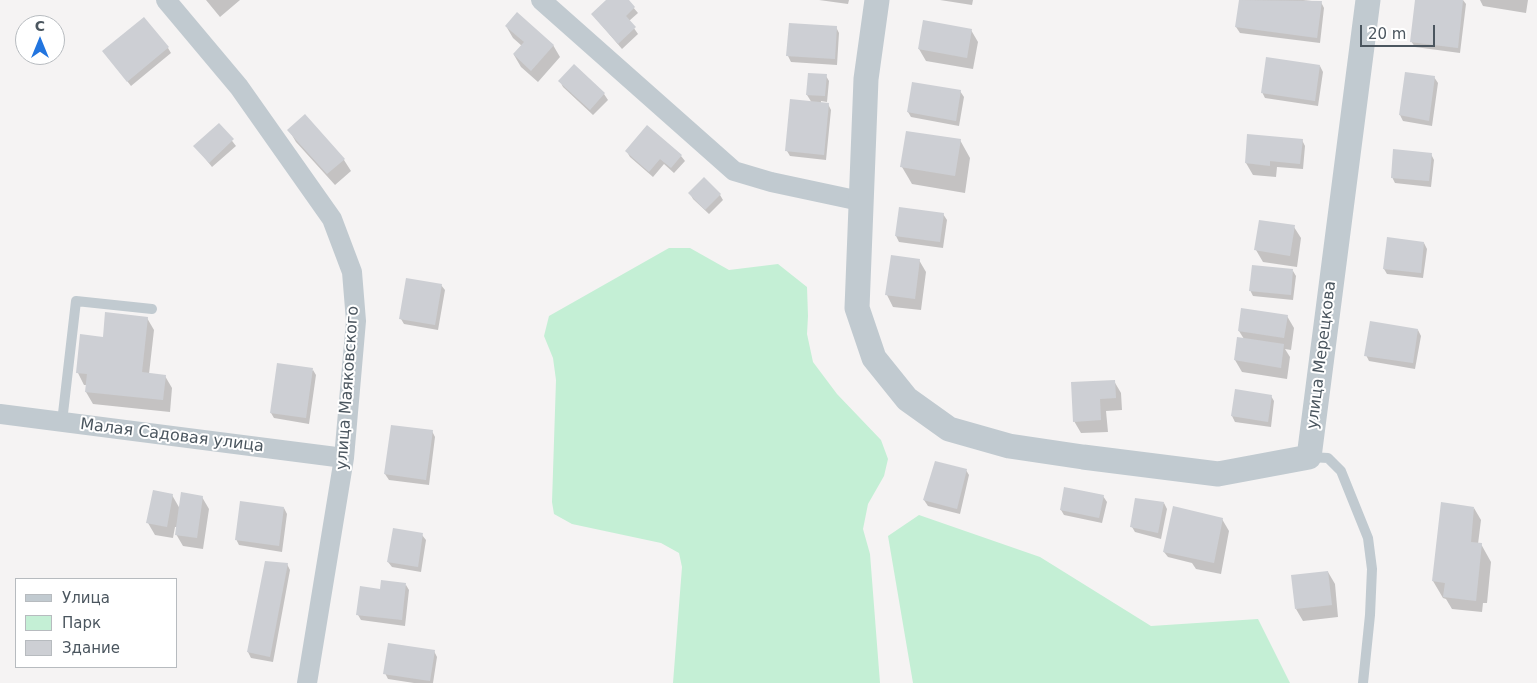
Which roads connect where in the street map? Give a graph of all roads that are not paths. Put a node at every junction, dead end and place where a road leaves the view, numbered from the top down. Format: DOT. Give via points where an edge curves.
graph roads {
  1 [pos="166,0"];
  2 [pos="541,0"];
  3 [pos="878,0"];
  4 [pos="1368,0"];
  5 [pos="860,201"];
  6 [pos="152,309"];
  7 [pos="0,414"];
  8 [pos="62,422"];
  9 [pos="1309,457"];
  10 [pos="344,458"];
  11 [pos="307,683"];
  12 [pos="1363,683"];
  1 -- 10 [label="street, улица Маяковского" via="239,86 332,219 352,272 356,321"];
  2 -- 5 [label="street" via="734,171"];
  3 -- 5 [label="street" via="866,79"];
  4 -- 9 [label="street, улица Мерецкова"];
  5 -- 9 [label="street" via="857,308 874,358 907,399 950,429 1009,446 1218,474"];
  6 -- 8 [label="lane" via="76,302"];
  7 -- 8 [label="street, Малая Садовая улица"];
  8 -- 10 [label="street, Малая Садовая улица"];
  9 -- 12 [label="lane" via="1328,458 1340,471 1368,538 1372,569"];
  10 -- 11 [label="street, улица Маяковского"];
}
